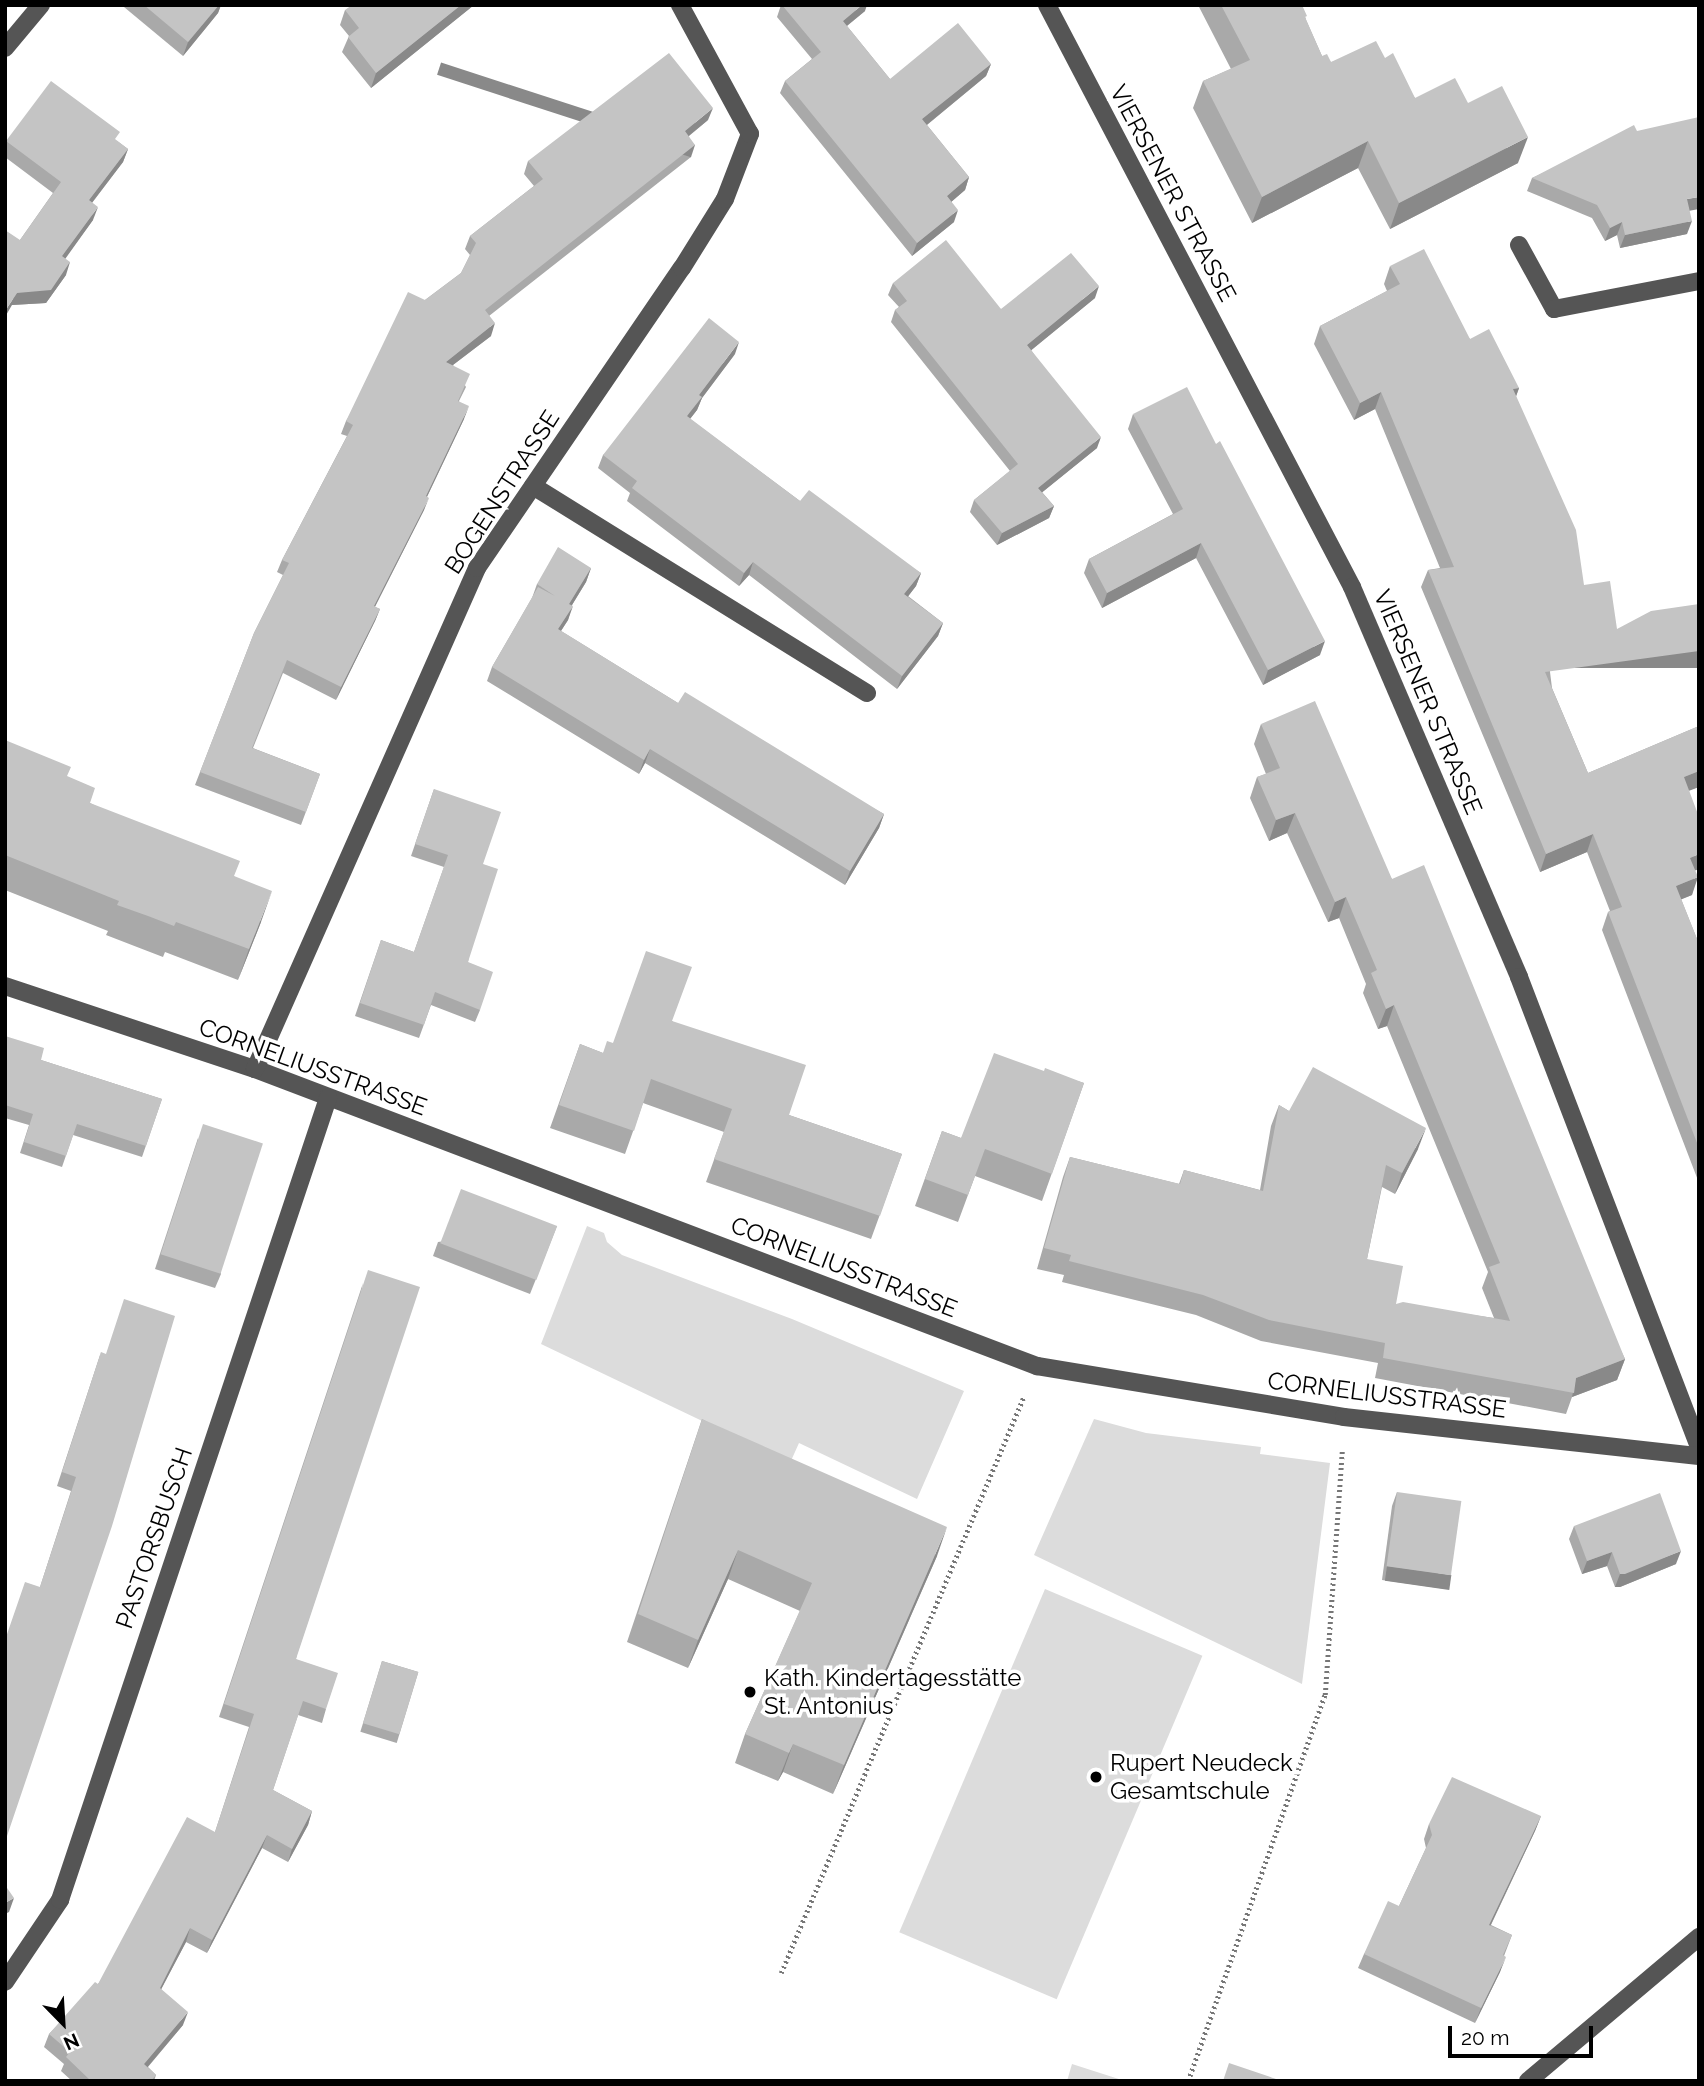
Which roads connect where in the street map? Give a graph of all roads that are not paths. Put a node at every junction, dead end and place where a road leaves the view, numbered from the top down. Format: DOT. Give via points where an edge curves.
graph roads {
  1 [pos="41,5"];
  2 [pos="680,5"];
  3 [pos="1047,5"];
  4 [pos="5,48"];
  5 [pos="1519,245"];
  6 [pos="1699,281"];
  7 [pos="533,486"];
  8 [pos="867,693"];
  9 [pos="5,986"];
  10 [pos="255,1069"];
  11 [pos="328,1098"];
  12 [pos="1699,1447"];
  13 [pos="1699,1455"];
  14 [pos="1699,1937"];
  15 [pos="5,1982"];
  16 [pos="1528,2081"];
  1 -- 4 [label="street"];
  2 -- 7 [label="street, BOGENSTRASSE" via="750,134 725,199 690,256"];
  3 -- 12 [label="street, VIERSENER STRASSE" via="1352,587 1519,977"];
  5 -- 6 [label="street" via="1554,309"];
  7 -- 8 [label="street"];
  7 -- 10 [label="street, BOGENSTRASSE" via="477,568"];
  9 -- 10 [label="street, CORNELIUSSTRASSE"];
  10 -- 11 [label="street, CORNELIUSSTRASSE"];
  11 -- 13 [label="street, CORNELIUSSTRASSE" via="1037,1366 1344,1417"];
  11 -- 15 [label="street, PASTORSBUSCH" via="60,1899"];
  14 -- 16 [label="street"];
}
